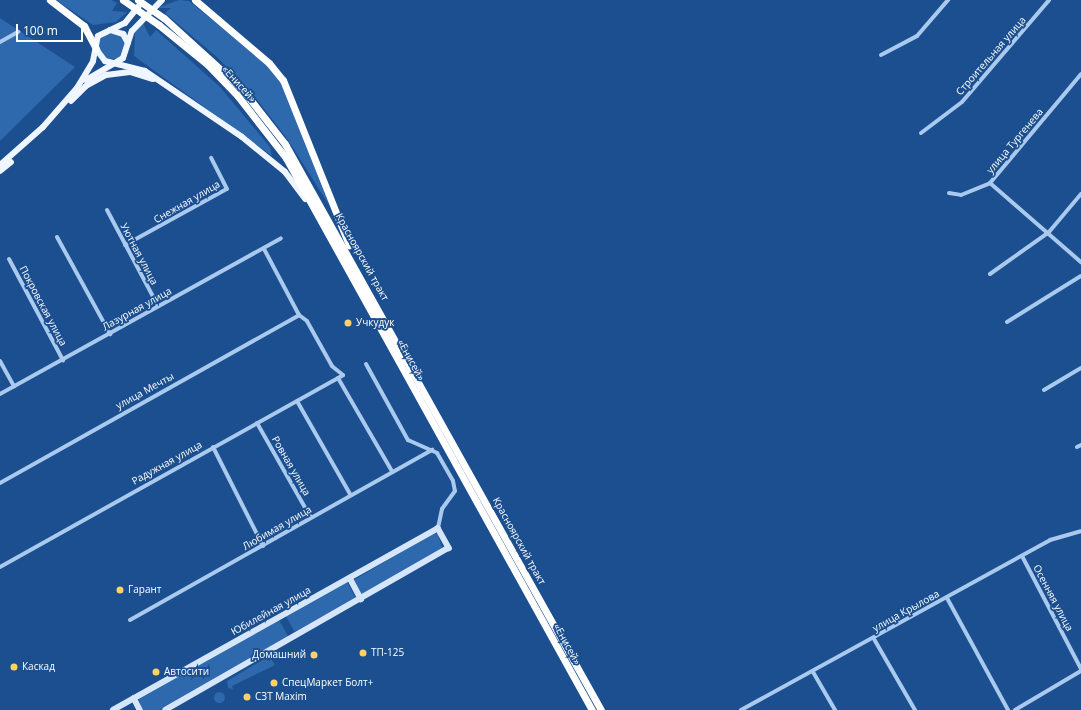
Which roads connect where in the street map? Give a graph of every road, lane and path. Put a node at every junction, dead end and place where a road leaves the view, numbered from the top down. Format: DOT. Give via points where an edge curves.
graph roads {
  1 [pos="50,0"];
  2 [pos="123,0"];
  3 [pos="138,0"];
  4 [pos="144,0"];
  5 [pos="162,0"];
  6 [pos="195,0"];
  7 [pos="948,0"];
  8 [pos="1049,0"];
  9 [pos="109,30"];
  10 [pos="18,32"];
  11 [pos="0,42"];
  12 [pos="128,43"];
  13 [pos="96,49"];
  14 [pos="881,55"];
  15 [pos="115,62"];
  16 [pos="1081,74"];
  17 [pos="171,88"];
  18 [pos="74,97"];
  19 [pos="921,133"];
  20 [pos="211,158"];
  21 [pos="0,165"];
  22 [pos="0,171"];
  23 [pos="990,183"];
  24 [pos="949,193"];
  25 [pos="1081,194"];
  26 [pos="107,210"];
  27 [pos="1048,232"];
  28 [pos="57,237"];
  29 [pos="281,238"];
  30 [pos="335,244"];
  31 [pos="125,245"];
  32 [pos="264,249"];
  33 [pos="9,259"];
  34 [pos="1081,262"];
  35 [pos="990,274"];
  36 [pos="1081,276"];
  37 [pos="365,282"];
  38 [pos="158,306"];
  39 [pos="299,315"];
  40 [pos="1007,322"];
  41 [pos="110,334"];
  42 [pos="63,360"];
  43 [pos="0,362"];
  44 [pos="366,364"];
  45 [pos="1081,368"];
  46 [pos="338,378"];
  47 [pos="14,386"];
  48 [pos="1044,390"];
  49 [pos="0,394"];
  50 [pos="297,400"];
  51 [pos="257,423"];
  52 [pos="213,447"];
  53 [pos="432,450"];
  54 [pos="392,471"];
  55 [pos="0,483"];
  56 [pos="350,494"];
  57 [pos="311,518"];
  58 [pos="438,528"];
  59 [pos="1081,532"];
  60 [pos="263,546"];
  61 [pos="1022,556"];
  62 [pos="0,567"];
  63 [pos="350,578"];
  64 [pos="947,598"];
  65 [pos="361,599"];
  66 [pos="130,620"];
  67 [pos="874,639"];
  68 [pos="1081,670"];
  69 [pos="813,672"];
  70 [pos="134,698"];
  71 [pos="749,706"];
  72 [pos="112,710"];
  73 [pos="140,710"];
  74 [pos="166,710"];
  75 [pos="592,710"];
  76 [pos="601,710"];
  77 [pos="741,710"];
  78 [pos="752,710"];
  79 [pos="835,710"];
  80 [pos="915,710"];
  81 [pos="1008,710"];
  82 [pos="1015,710"];
  1 -- 13 [label="highway" via="84,26"];
  2 -- 30 [label="highway, «Енисей», bridge" via="158,24 208,65 258,120 286,158"];
  3 -- 37 [label="highway, Красноярский тракт, bridge" via="164,18 215,61 267,119 311,186"];
  4 -- 9 [label="main road" via="125,23"];
  5 -- 12 [label="main road" via="136,24"];
  6 -- 37 [label="highway" via="269,63 284,80"];
  7 -- 14 [label="street" via="916,36"];
  8 -- 19 [label="street, Строительная улица" via="962,102"];
  9 -- 12 [label="main road" via="123,34"];
  9 -- 13 [label="main road" via="98,36"];
  10 -- 11 [label="street"];
  12 -- 15 [label="main road" via="126,55"];
  13 -- 15 [label="main road" via="105,61"];
  13 -- 21 [label="main road" via="89,71 56,113"];
  15 -- 17 [label="main road" via="145,71"];
  15 -- 18 [label="main road" via="89,77"];
  16 -- 23 [label="street, улица Тургенева"];
  17 -- 18 [label="main road" via="143,75 118,72 95,79"];
  17 -- 30 [label="main road" via="285,172"];
  18 -- 22 [label="main road" via="48,128"];
  20 -- 31 [label="street, Снежная улица" via="227,189"];
  23 -- 24 [label="street, улица Тургенева" via="961,195"];
  23 -- 27 [label="street"];
  25 -- 27 [label="street"];
  26 -- 31 [label="street, Уютная улица"];
  27 -- 34 [label="street"];
  27 -- 35 [label="street"];
  28 -- 41 [label="street"];
  29 -- 32 [label="street, Лазурная улица"];
  30 -- 75 [label="highway, «Енисей»"];
  31 -- 38 [label="street, Уютная улица"];
  32 -- 38 [label="street, Лазурная улица"];
  32 -- 39 [label="street"];
  33 -- 42 [label="street, Покровская улица"];
  36 -- 40 [label="street"];
  37 -- 76 [label="highway, Красноярский тракт"];
  38 -- 41 [label="street, Лазурная улица"];
  39 -- 46 [label="street, Радужная улица" via="307,321 332,366 343,374"];
  39 -- 55 [label="street, улица Мечты"];
  41 -- 42 [label="street, Лазурная улица"];
  42 -- 47 [label="street, Лазурная улица"];
  43 -- 47 [label="street"];
  44 -- 53 [label="street" via="408,440"];
  45 -- 48 [label="street"];
  46 -- 50 [label="street, Радужная улица"];
  46 -- 54 [label="street"];
  47 -- 49 [label="street, Лазурная улица"];
  50 -- 51 [label="street, Радужная улица"];
  50 -- 56 [label="street"];
  51 -- 52 [label="street, Радужная улица"];
  51 -- 57 [label="street, Ровная улица"];
  52 -- 60 [label="street"];
  52 -- 62 [label="street, Радужная улица"];
  53 -- 54 [label="street, Любимая улица"];
  53 -- 58 [label="street" via="444,465 454,491 442,509"];
  54 -- 56 [label="street, Любимая улица"];
  56 -- 57 [label="street, Любимая улица"];
  57 -- 60 [label="street, Любимая улица"];
  58 -- 63 [label="main road, Юбилейная улица"];
  58 -- 65 [label="main road" via="449,548"];
  59 -- 61 [label="street, улица Крылова" via="1050,540"];
  60 -- 66 [label="street, Любимая улица" via="176,592"];
  61 -- 64 [label="street, улица Крылова"];
  61 -- 68 [label="street, Осенняя улица"];
  63 -- 65 [label="main road"];
  63 -- 70 [label="main road, Юбилейная улица"];
  64 -- 67 [label="street, улица Крылова"];
  64 -- 81 [label="street"];
  65 -- 74 [label="main road"];
  67 -- 69 [label="street, улица Крылова"];
  67 -- 80 [label="street"];
  68 -- 82 [label="street"];
  69 -- 71 [label="street, улица Крылова"];
  69 -- 79 [label="street"];
  70 -- 72 [label="main road, Юбилейная улица"];
  70 -- 73 [label="main road"];
  71 -- 77 [label="street, улица Крылова"];
  71 -- 78 [label="street"];
}
